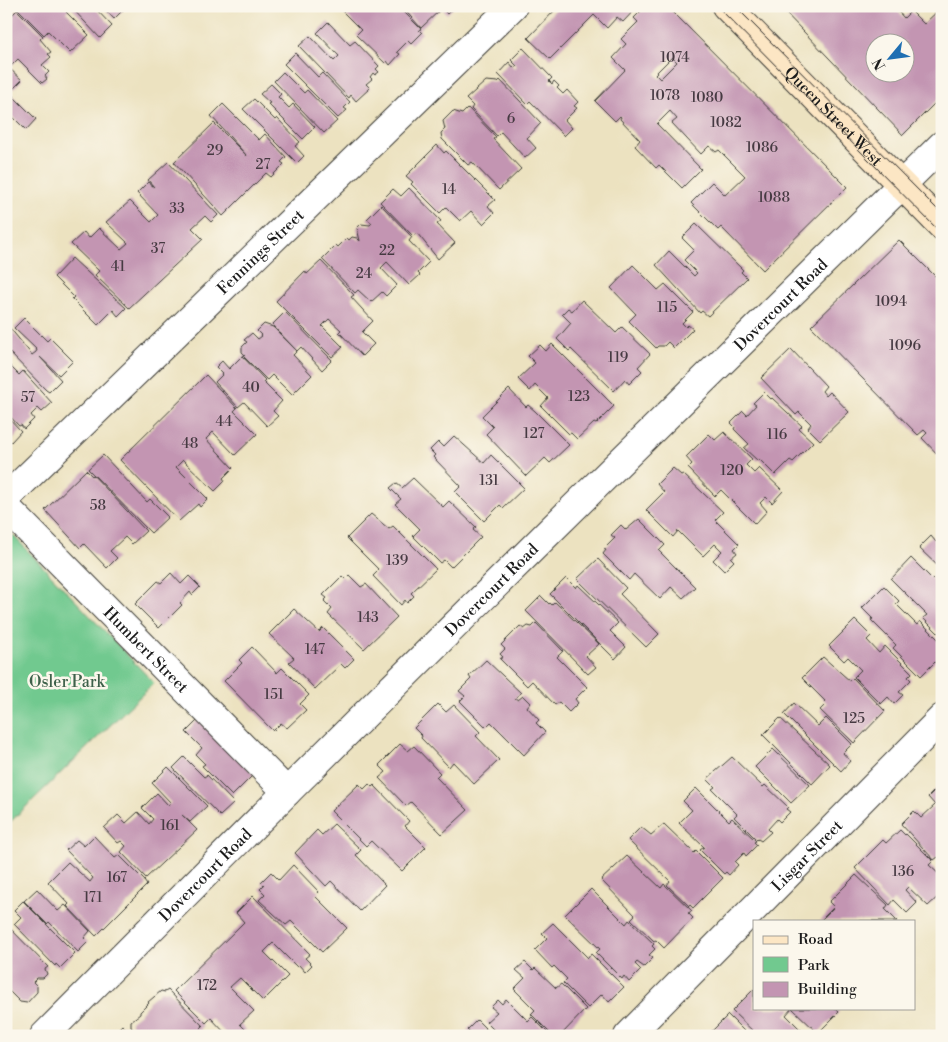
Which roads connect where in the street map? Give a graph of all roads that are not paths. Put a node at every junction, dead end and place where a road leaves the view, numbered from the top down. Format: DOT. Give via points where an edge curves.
graph roads {
  1 [pos="726,6"];
  2 [pos="506,14"];
  3 [pos="942,145"];
  4 [pos="902,185"];
  5 [pos="942,226"];
  6 [pos="6,498"];
  7 [pos="6,507"];
  8 [pos="942,718"];
  9 [pos="287,792"];
  10 [pos="44,1036"];
  11 [pos="628,1036"];
  1 -- 4 [label="main road, Queen Street West"];
  2 -- 6 [label="street, Fennings Street"];
  3 -- 4 [label="street, Dovercourt Road"];
  4 -- 5 [label="main road, Queen Street West"];
  4 -- 9 [label="street, Dovercourt Road"];
  7 -- 9 [label="street, Humbert Street"];
  8 -- 11 [label="street, Lisgar Street"];
  9 -- 10 [label="street, Dovercourt Road"];
}
